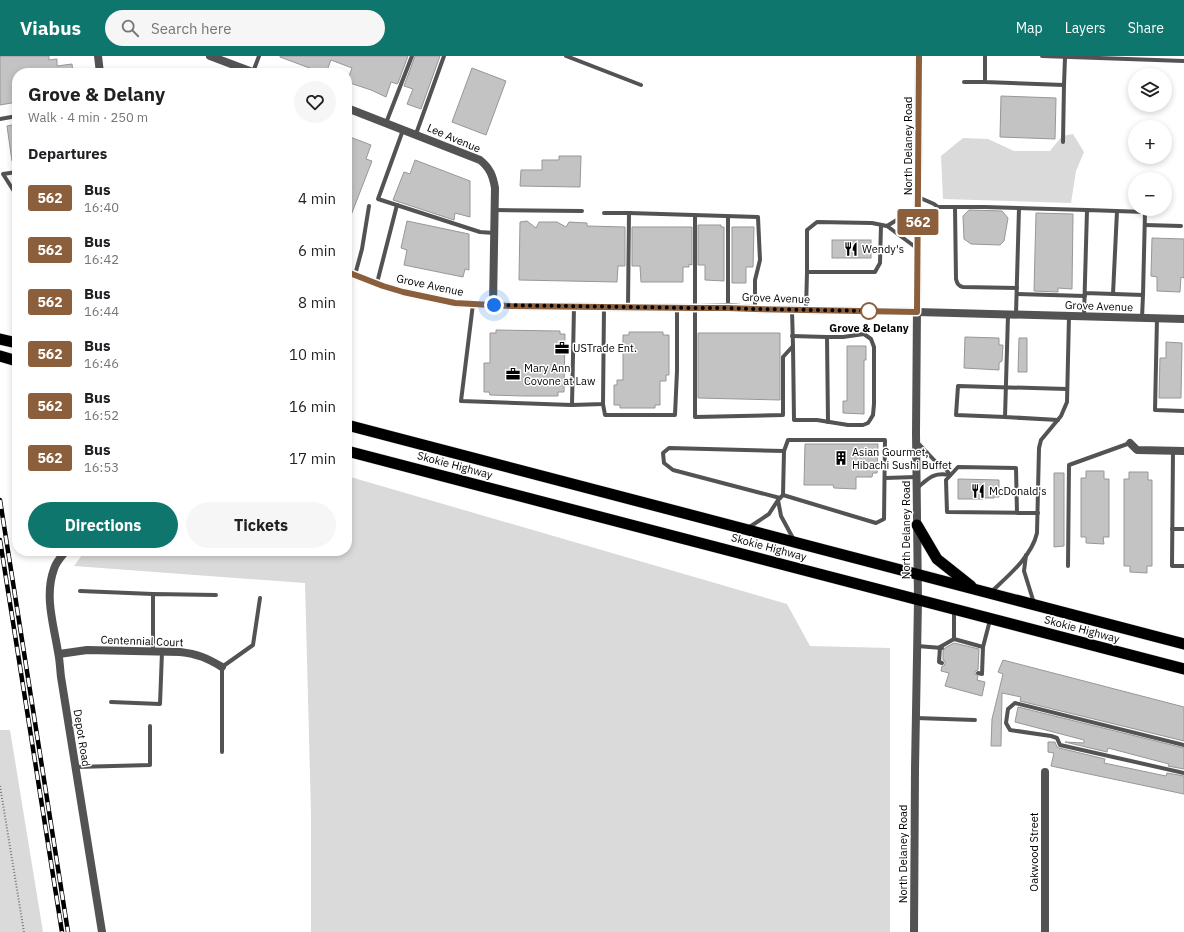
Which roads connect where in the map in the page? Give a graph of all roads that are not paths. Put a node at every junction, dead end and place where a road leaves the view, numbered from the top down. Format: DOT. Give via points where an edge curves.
graph roads {
  1 [pos="98,56"];
  2 [pos="210,56"];
  3 [pos="259,56"];
  4 [pos="412,56"];
  5 [pos="444,56"];
  6 [pos="566,56"];
  7 [pos="919,56"];
  8 [pos="985,56"];
  9 [pos="1042,56"];
  10 [pos="1065,57"];
  11 [pos="1074,57"];
  12 [pos="1095,57"];
  13 [pos="1181,59"];
  14 [pos="99,68"];
  15 [pos="241,68"];
  16 [pos="255,68"];
  17 [pos="964,82"];
  18 [pos="985,82"];
  19 [pos="641,85"];
  20 [pos="1064,85"];
  21 [pos="352,110"];
  22 [pos="12,117"];
  23 [pos="0,119"];
  24 [pos="386,122"];
  25 [pos="403,129"];
  26 [pos="416,134"];
  27 [pos="1063,142"];
  28 [pos="12,173"];
  29 [pos="12,188"];
  30 [pos="918,198"];
  31 [pos="397,205"];
  32 [pos="369,206"];
  33 [pos="918,206"];
  34 [pos="938,207"];
  35 [pos="955,207"];
  36 [pos="1019,208"];
  37 [pos="495,210"];
  38 [pos="1087,210"];
  39 [pos="582,211"];
  40 [pos="1117,211"];
  41 [pos="604,213"];
  42 [pos="629,213"];
  43 [pos="695,216"];
  44 [pos="728,217"];
  45 [pos="918,222"];
  46 [pos="881,225"];
  47 [pos="1145,225"];
  48 [pos="887,226"];
  49 [pos="1181,226"];
  50 [pos="494,232"];
  51 [pos="918,250"];
  52 [pos="352,272"];
  53 [pos="807,272"];
  54 [pos="352,274"];
  55 [pos="377,283"];
  56 [pos="1017,288"];
  57 [pos="1017,294"];
  58 [pos="1085,294"];
  59 [pos="1114,294"];
  60 [pos="1143,295"];
  61 [pos="473,304"];
  62 [pos="494,305"];
  63 [pos="574,307"];
  64 [pos="604,307"];
  65 [pos="628,307"];
  66 [pos="677,308"];
  67 [pos="695,308"];
  68 [pos="728,308"];
  69 [pos="755,309"];
  70 [pos="792,310"];
  71 [pos="806,310"];
  72 [pos="917,312"];
  73 [pos="1012,314"];
  74 [pos="1069,316"];
  75 [pos="1084,316"];
  76 [pos="1142,318"];
  77 [pos="1157,318"];
  78 [pos="1184,319"];
  79 [pos="792,336"];
  80 [pos="827,337"];
  81 [pos="0,339"];
  82 [pos="12,342"];
  83 [pos="793,346"];
  84 [pos="0,356"];
  85 [pos="12,360"];
  86 [pos="1006,387"];
  87 [pos="1067,389"];
  88 [pos="603,404"];
  89 [pos="572,405"];
  90 [pos="1184,411"];
  91 [pos="1005,418"];
  92 [pos="1058,420"];
  93 [pos="828,422"];
  94 [pos="352,426"];
  95 [pos="916,442"];
  96 [pos="1130,443"];
  97 [pos="784,451"];
  98 [pos="1173,451"];
  99 [pos="352,452"];
  100 [pos="1184,452"];
  101 [pos="950,475"];
  102 [pos="917,477"];
  103 [pos="885,478"];
  104 [pos="917,488"];
  105 [pos="781,497"];
  106 [pos="1017,513"];
  107 [pos="1038,513"];
  108 [pos="917,525"];
  109 [pos="746,529"];
  110 [pos="1172,529"];
  111 [pos="1184,529"];
  112 [pos="795,542"];
  113 [pos="1026,555"];
  114 [pos="62,556"];
  115 [pos="1068,566"];
  116 [pos="1184,566"];
  117 [pos="917,574"];
  118 [pos="977,590"];
  119 [pos="80,591"];
  120 [pos="990,593"];
  121 [pos="153,594"];
  122 [pos="216,595"];
  123 [pos="260,598"];
  124 [pos="918,600"];
  125 [pos="1034,605"];
  126 [pos="954,609"];
  127 [pos="990,619"];
  128 [pos="954,639"];
  129 [pos="1184,644"];
  130 [pos="917,646"];
  131 [pos="941,647"];
  132 [pos="983,647"];
  133 [pos="153,651"];
  134 [pos="162,652"];
  135 [pos="59,654"];
  136 [pos="942,663"];
  137 [pos="222,667"];
  138 [pos="1184,669"];
  139 [pos="978,673"];
  140 [pos="111,702"];
  141 [pos="916,718"];
  142 [pos="975,720"];
  143 [pos="150,726"];
  144 [pos="1184,745"];
  145 [pos="222,752"];
  146 [pos="75,767"];
  147 [pos="1044,772"];
  148 [pos="1184,773"];
  149 [pos="102,932"];
  150 [pos="914,932"];
  151 [pos="1044,932"];
  1 -- 14 [label="street"];
  2 -- 15 [label="street"];
  3 -- 16 [label="lane"];
  4 -- 24 [label="lane"];
  5 -- 26 [label="lane"];
  6 -- 19 [label="lane"];
  7 -- 30 [label="street, North Delaney Road"];
  8 -- 18 [label="lane"];
  9 -- 10 [label="lane"];
  10 -- 11 [label="lane"];
  10 -- 20 [label="lane"];
  11 -- 12 [label="lane"];
  12 -- 13 [label="lane"];
  17 -- 18 [label="lane"];
  18 -- 20 [label="lane"];
  20 -- 27 [label="lane"];
  21 -- 24 [label="street, Lee Avenue"];
  22 -- 23 [label="lane"];
  24 -- 25 [label="street, Lee Avenue"];
  25 -- 26 [label="street, Lee Avenue"];
  25 -- 31 [label="lane" via="378,199"];
  26 -- 37 [label="street, Lee Avenue" via="480,160 486,165 494,180"];
  28 -- 29 [label="lane" via="3,174"];
  30 -- 33 [label="street, North Delaney Road"];
  30 -- 34 [label="lane"];
  31 -- 50 [label="lane" via="480,232"];
  31 -- 55 [label="lane"];
  32 -- 52 [label="lane" via="362,249"];
  33 -- 45 [label="street, North Delaney Road"];
  33 -- 48 [label="lane"];
  34 -- 35 [label="lane"];
  34 -- 45 [label="lane"];
  35 -- 36 [label="lane"];
  35 -- 56 [label="lane" via="956,279 959,286"];
  36 -- 38 [label="lane"];
  36 -- 56 [label="lane"];
  37 -- 39 [label="lane"];
  37 -- 50 [label="street, Lee Avenue"];
  38 -- 40 [label="lane"];
  38 -- 58 [label="lane"];
  40 -- 47 [label="lane" via="1145,212"];
  40 -- 59 [label="lane"];
  41 -- 42 [label="lane"];
  42 -- 43 [label="lane"];
  42 -- 65 [label="lane"];
  43 -- 44 [label="lane"];
  43 -- 67 [label="lane"];
  44 -- 68 [label="lane"];
  44 -- 69 [label="lane" via="758,218 760,260 755,280"];
  45 -- 51 [label="street, North Delaney Road"];
  46 -- 48 [label="lane"];
  46 -- 53 [label="lane" via="880,263 875,272"];
  46 -- 53 [label="lane" via="816,222 807,230"];
  47 -- 49 [label="lane"];
  47 -- 60 [label="lane"];
  48 -- 51 [label="lane"];
  50 -- 62 [label="street, Lee Avenue"];
  51 -- 72 [label="street, North Delaney Road"];
  53 -- 71 [label="lane"];
  54 -- 55 [label="street, Grove Avenue"];
  55 -- 61 [label="street, Grove Avenue" via="403,292"];
  56 -- 57 [label="lane"];
  57 -- 58 [label="lane"];
  57 -- 73 [label="lane"];
  58 -- 59 [label="lane"];
  58 -- 75 [label="lane"];
  59 -- 60 [label="lane"];
  60 -- 76 [label="lane"];
  61 -- 62 [label="street, Grove Avenue"];
  61 -- 89 [label="lane" via="461,401"];
  62 -- 63 [label="street, Grove Avenue"];
  63 -- 64 [label="street, Grove Avenue"];
  63 -- 89 [label="lane"];
  64 -- 65 [label="street, Grove Avenue"];
  64 -- 88 [label="lane"];
  65 -- 66 [label="street, Grove Avenue"];
  66 -- 67 [label="street, Grove Avenue"];
  66 -- 88 [label="lane" via="675,415 605,415"];
  67 -- 68 [label="street, Grove Avenue"];
  67 -- 83 [label="lane" via="695,417 783,415 784,357"];
  68 -- 69 [label="street, Grove Avenue"];
  69 -- 70 [label="street, Grove Avenue"];
  70 -- 71 [label="street, Grove Avenue"];
  70 -- 79 [label="lane"];
  71 -- 72 [label="street, Grove Avenue"];
  72 -- 73 [label="street, Grove Avenue"];
  72 -- 95 [label="street, North Delaney Road"];
  73 -- 74 [label="street, Grove Avenue"];
  73 -- 86 [label="lane"];
  74 -- 75 [label="street, Grove Avenue"];
  74 -- 87 [label="lane"];
  75 -- 76 [label="street, Grove Avenue"];
  76 -- 77 [label="street, Grove Avenue"];
  77 -- 78 [label="street, Grove Avenue"];
  77 -- 90 [label="lane" via="1155,410"];
  79 -- 80 [label="lane"];
  79 -- 83 [label="lane"];
  80 -- 93 [label="lane"];
  80 -- 93 [label="lane" via="864,334 871,339 874,347 874,404 870,420 863,425"];
  81 -- 82 [label="highway"];
  83 -- 93 [label="lane" via="794,420"];
  84 -- 85 [label="highway"];
  86 -- 87 [label="lane"];
  86 -- 91 [label="lane"];
  86 -- 91 [label="lane" via="958,386 956,416"];
  87 -- 92 [label="lane" via="1067,402"];
  88 -- 89 [label="lane"];
  91 -- 92 [label="lane"];
  92 -- 107 [label="lane" via="1041,440 1039,448"];
  94 -- 109 [label="highway, Skokie Highway"];
  95 -- 101 [label="lane"];
  95 -- 102 [label="street, North Delaney Road"];
  96 -- 98 [label="street" via="1138,450"];
  96 -- 115 [label="lane" via="1068,465"];
  97 -- 103 [label="lane" via="788,440 885,440"];
  97 -- 105 [label="lane"];
  97 -- 105 [label="lane" via="669,448 663,453 664,463 673,470"];
  98 -- 100 [label="street"];
  98 -- 110 [label="lane"];
  99 -- 124 [label="highway, Skokie Highway"];
  101 -- 104 [label="lane" via="936,474"];
  101 -- 106 [label="lane" via="946,480 947,512"];
  101 -- 106 [label="lane" via="958,467 1016,468"];
  102 -- 103 [label="lane"];
  102 -- 104 [label="street, North Delaney Road"];
  103 -- 105 [label="lane" via="884,519 876,523"];
  104 -- 108 [label="street, North Delaney Road"];
  105 -- 109 [label="lane" via="769,514"];
  105 -- 112 [label="lane" via="781,516"];
  106 -- 107 [label="lane"];
  107 -- 113 [label="lane" via="1035,542"];
  108 -- 117 [label="street, North Delaney Road"];
  108 -- 118 [label="highway" via="937,559"];
  109 -- 112 [label="highway, Skokie Highway"];
  110 -- 111 [label="lane"];
  110 -- 116 [label="lane" via="1172,566"];
  112 -- 117 [label="highway, Skokie Highway"];
  113 -- 120 [label="lane" via="1016,569"];
  113 -- 125 [label="lane" via="1024,571"];
  114 -- 135 [label="street, Depot Road" via="54,569 49,593"];
  117 -- 118 [label="highway, Skokie Highway"];
  117 -- 124 [label="street, North Delaney Road"];
  118 -- 120 [label="highway, Skokie Highway"];
  119 -- 121 [label="lane"];
  120 -- 125 [label="highway, Skokie Highway"];
  121 -- 122 [label="lane"];
  121 -- 133 [label="lane"];
  123 -- 137 [label="lane" via="253,645"];
  124 -- 126 [label="highway, Skokie Highway"];
  124 -- 130 [label="street, North Delaney Road"];
  125 -- 129 [label="highway, Skokie Highway"];
  126 -- 127 [label="highway, Skokie Highway"];
  126 -- 128 [label="lane"];
  127 -- 132 [label="lane"];
  127 -- 138 [label="highway, Skokie Highway"];
  128 -- 131 [label="lane"];
  128 -- 132 [label="lane"];
  130 -- 131 [label="lane"];
  130 -- 141 [label="street, North Delaney Road"];
  131 -- 136 [label="lane" via="939,662"];
  132 -- 139 [label="lane" via="980,658 982,674"];
  133 -- 134 [label="street, Centennial Court"];
  133 -- 135 [label="street, Centennial Court" via="87,650"];
  134 -- 137 [label="street, Centennial Court" via="193,654 205,657"];
  134 -- 140 [label="lane" via="160,704"];
  135 -- 146 [label="street, Depot Road"];
  137 -- 145 [label="lane"];
  141 -- 142 [label="lane"];
  141 -- 150 [label="street, North Delaney Road"];
  143 -- 146 [label="lane" via="150,765"];
  144 -- 148 [label="lane" via="1015,703 1008,709 1006,723 1010,730 1051,736 1057,738 1060,745"];
  146 -- 149 [label="street, Depot Road"];
  147 -- 151 [label="street, Oakwood Street"];
}
